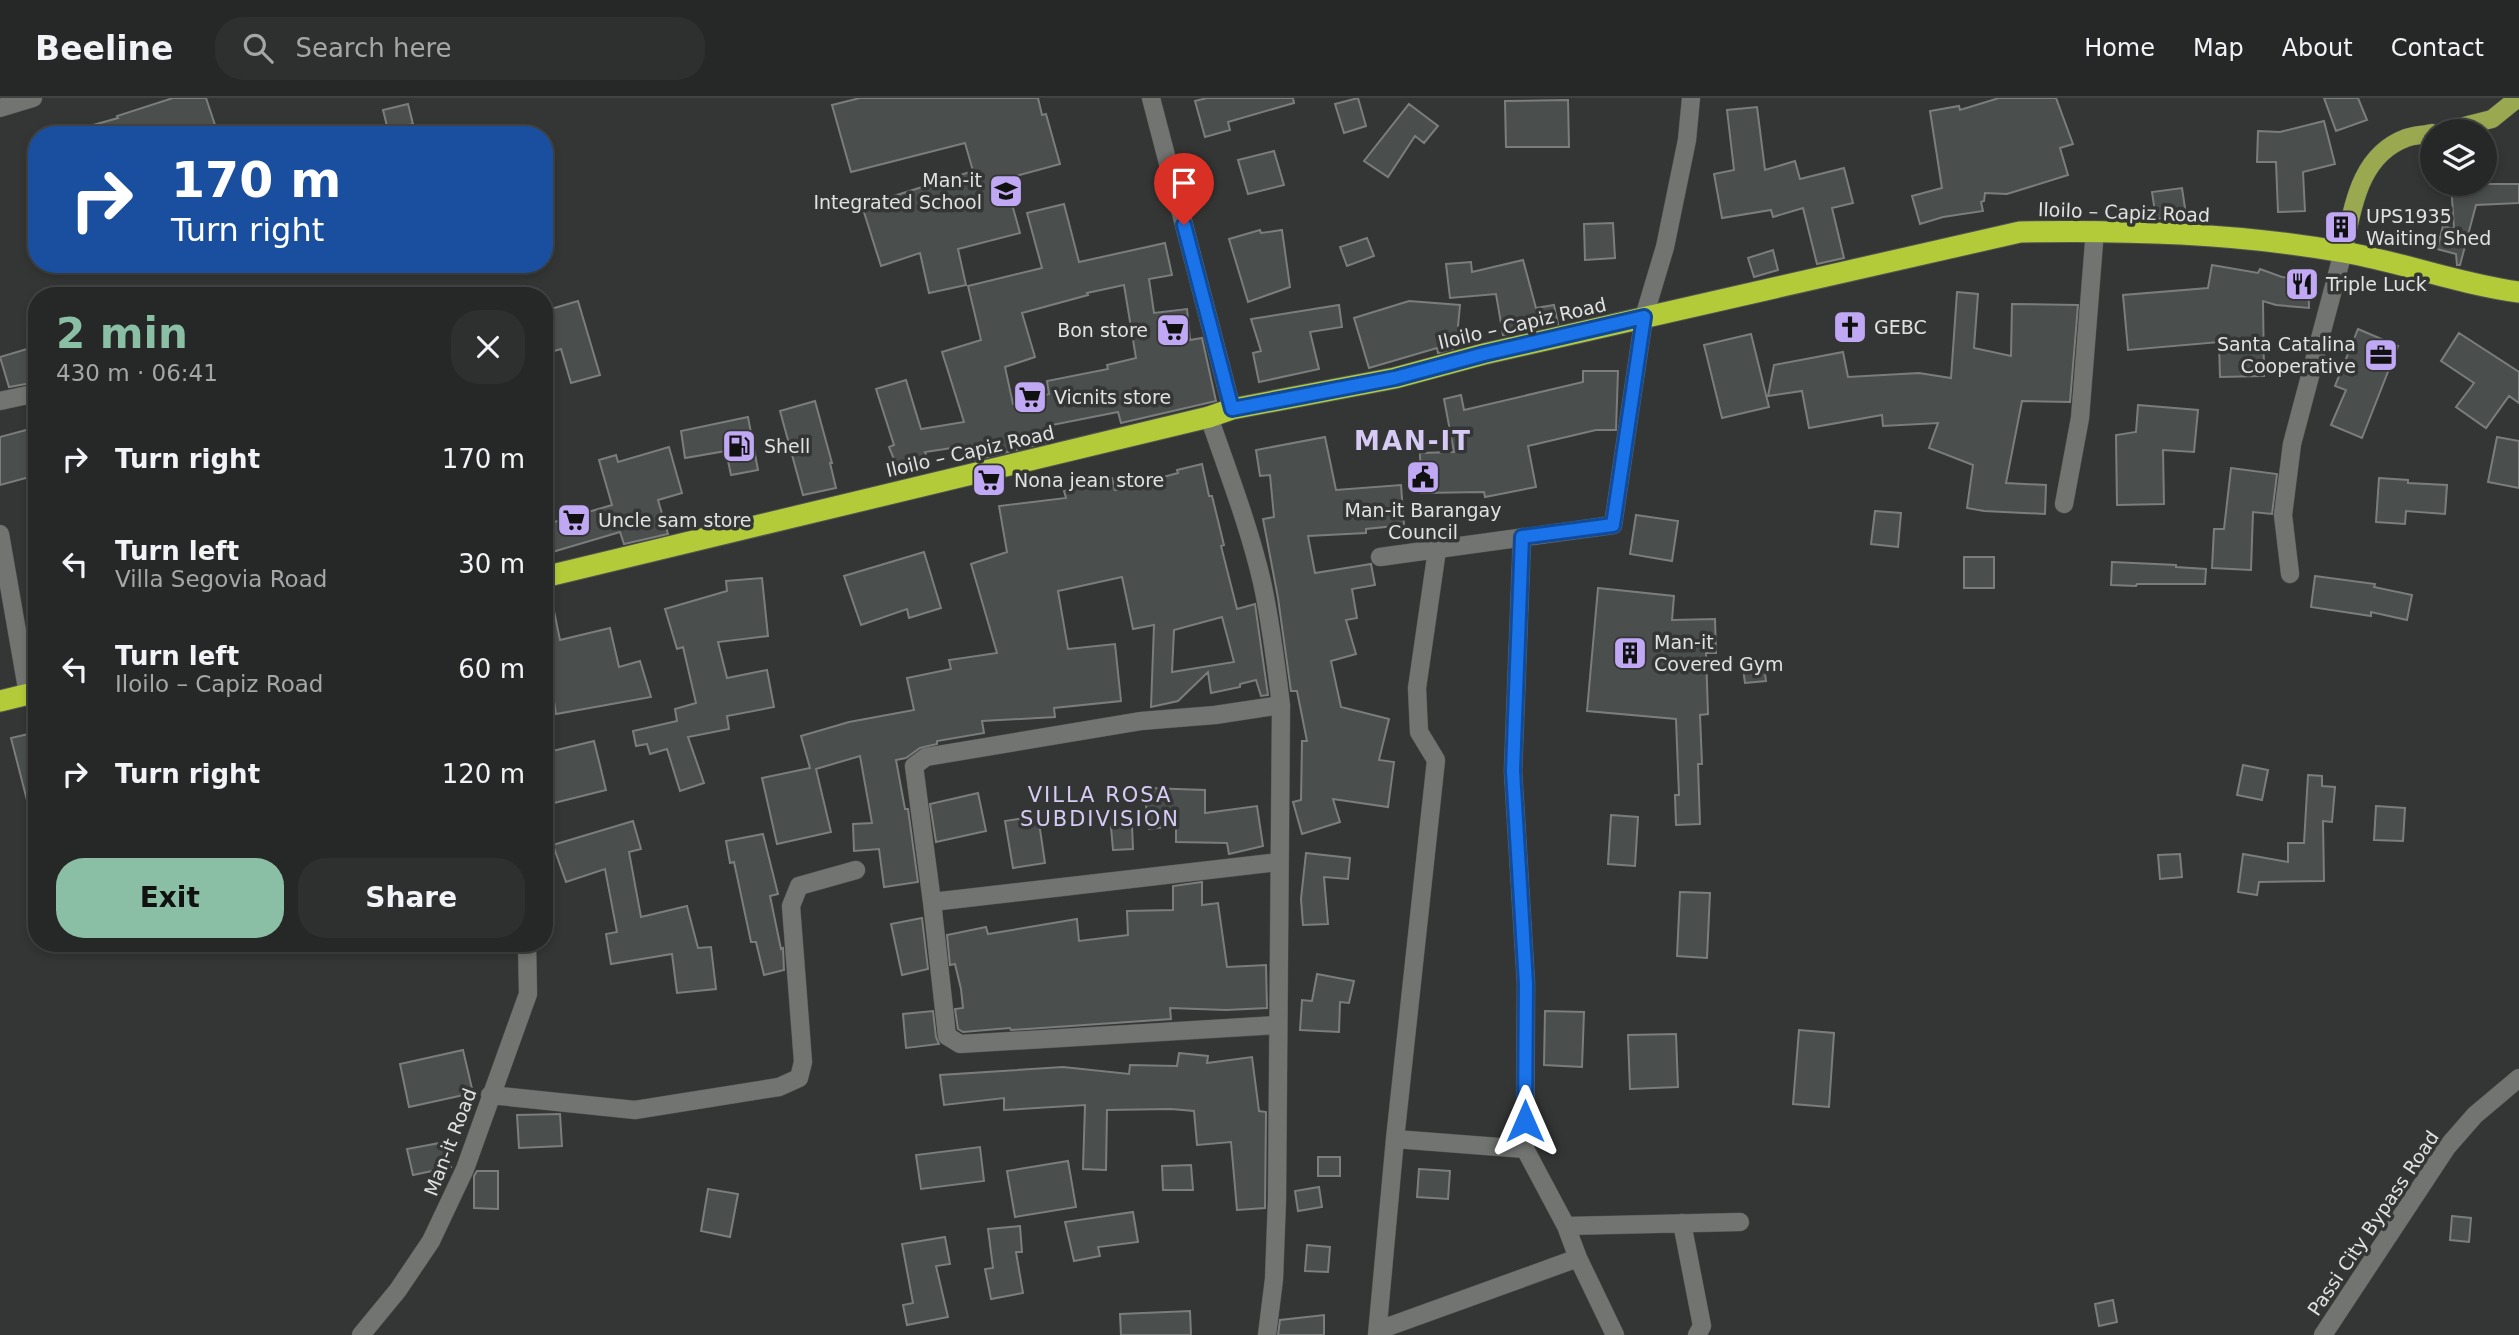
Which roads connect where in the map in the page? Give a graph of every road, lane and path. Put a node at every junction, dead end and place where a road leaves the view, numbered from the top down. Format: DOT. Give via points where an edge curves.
graph roads {
  1 [pos="33,98"];
  2 [pos="1151,98"];
  3 [pos="1691,98"];
  4 [pos="2518,98"];
  5 [pos="0,108"];
  6 [pos="2493,119"];
  7 [pos="2420,135"];
  8 [pos="2095,230"];
  9 [pos="2343,252"];
  10 [pos="2519,292"];
  11 [pos="1644,317"];
  12 [pos="28,395"];
  13 [pos="0,401"];
  14 [pos="1232,409"];
  15 [pos="1209,417"];
  16 [pos="2064,504"];
  17 [pos="0,534"];
  18 [pos="1522,537"];
  19 [pos="1437,550"];
  20 [pos="1380,557"];
  21 [pos="2290,574"];
  22 [pos="553,575"];
  23 [pos="28,673"];
  24 [pos="28,694"];
  25 [pos="0,701"];
  26 [pos="1280,705"];
  27 [pos="1279,862"];
  28 [pos="856,870"];
  29 [pos="932,902"];
  30 [pos="527,952"];
  31 [pos="1278,1025"];
  32 [pos="2519,1077"];
  33 [pos="490,1095"];
  34 [pos="1395,1139"];
  35 [pos="1525,1149"];
  36 [pos="1740,1222"];
  37 [pos="1682,1223"];
  38 [pos="1566,1226"];
  39 [pos="1578,1258"];
  40 [pos="1378,1333"];
  41 [pos="361,1335"];
  42 [pos="1267,1335"];
  43 [pos="1615,1335"];
  44 [pos="1698,1335"];
  45 [pos="2323,1335"];
  1 -- 5 [label="street"];
  2 -- 14 [label="street"];
  3 -- 11 [label="street" via="1665,247"];
  4 -- 6 [label="main road"];
  7 -- 9 [label="main road" via="2380,153 2368,167"];
  8 -- 9 [label="highway, Iloilo – Capiz Road" via="2200,235"];
  8 -- 11 [label="highway, Iloilo – Capiz Road" via="2020,232"];
  8 -- 16 [label="street" via="2080,418"];
  9 -- 10 [label="highway, Iloilo – Capiz Road"];
  9 -- 21 [label="street" via="2292,444 2283,515"];
  11 -- 14 [label="highway, Iloilo – Capiz Road" via="1395,378"];
  11 -- 18 [label="street" via="1613,525"];
  12 -- 13 [label="street"];
  14 -- 15 [label="highway, Iloilo – Capiz Road"];
  15 -- 22 [label="highway, Iloilo – Capiz Road"];
  15 -- 26 [label="street" via="1262,581"];
  17 -- 23 [label="street"];
  18 -- 19 [label="street"];
  18 -- 35 [label="street" via="1513,771 1526,984"];
  19 -- 20 [label="street"];
  19 -- 34 [label="street" via="1417,688 1419,732 1436,760"];
  24 -- 25 [label="highway"];
  26 -- 27 [label="street"];
  26 -- 29 [label="street" via="1141,721 926,757 914,766"];
  27 -- 29 [label="street"];
  27 -- 31 [label="street"];
  28 -- 33 [label="street" via="799,886 791,906 803,1062 799,1078 779,1087 635,1110"];
  29 -- 31 [label="street" via="947,1036 960,1044"];
  30 -- 33 [label="street, Man-it Road" via="528,994"];
  31 -- 42 [label="street" via="1278,1199"];
  32 -- 45 [label="street, Passi City Bypass Road" via="2447,1147"];
  33 -- 41 [label="street, Man-it Road" via="466,1169 431,1241"];
  34 -- 35 [label="street"];
  34 -- 40 [label="street"];
  35 -- 38 [label="street"];
  36 -- 37 [label="street"];
  37 -- 38 [label="street"];
  37 -- 44 [label="street" via="1702,1326"];
  38 -- 39 [label="street"];
  39 -- 40 [label="street"];
  39 -- 43 [label="street"];
}
